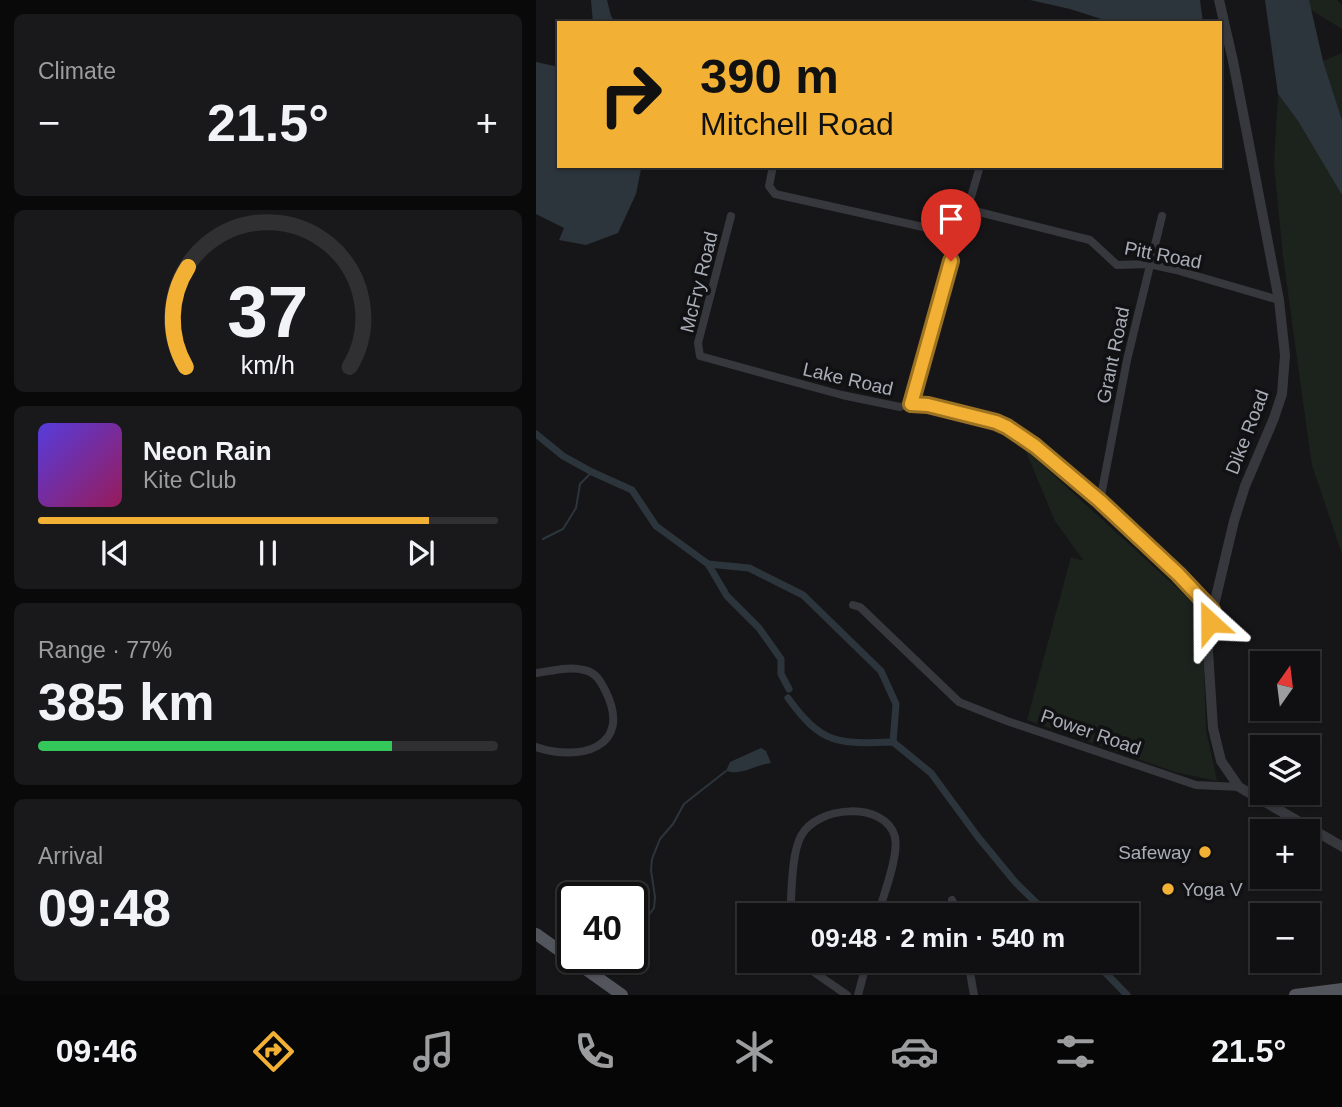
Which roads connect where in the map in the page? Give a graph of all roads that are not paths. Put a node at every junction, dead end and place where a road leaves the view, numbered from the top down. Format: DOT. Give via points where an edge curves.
graph roads {
  1 [pos="1219,0"];
  2 [pos="773,168"];
  3 [pos="979,168"];
  4 [pos="967,209"];
  5 [pos="731,216"];
  6 [pos="1162,216"];
  7 [pos="959,235"];
  8 [pos="1149,264"];
  9 [pos="1279,300"];
  10 [pos="700,356"];
  11 [pos="911,404"];
  12 [pos="1100,501"];
  13 [pos="853,605"];
  14 [pos="1212,610"];
  15 [pos="536,673"];
  16 [pos="536,747"];
  17 [pos="1239,787"];
  18 [pos="1343,847"];
  19 [pos="952,900"];
  20 [pos="791,903"];
  21 [pos="881,903"];
  22 [pos="953,903"];
  23 [pos="536,934"];
  24 [pos="815,973"];
  25 [pos="864,973"];
  26 [pos="970,973"];
  27 [pos="1343,989"];
  28 [pos="1326,993"];
  29 [pos="622,995"];
  30 [pos="847,995"];
  31 [pos="858,995"];
  32 [pos="974,995"];
  33 [pos="1295,995"];
  1 -- 9 [label="street, Dike Road"];
  2 -- 7 [label="street" via="769,186 775,194"];
  3 -- 4 [label="street"];
  4 -- 7 [label="street"];
  4 -- 8 [label="street, Pitt Road" via="1090,240 1116,265"];
  5 -- 10 [label="street, McFry Road" via="698,343"];
  6 -- 8 [label="street, Grant Road"];
  7 -- 11 [label="street"];
  8 -- 9 [label="street, Pitt Road"];
  8 -- 12 [label="street, Grant Road"];
  9 -- 14 [label="street, Dike Road" via="1285,355 1282,394 1245,485"];
  10 -- 11 [label="street, Lake Road" via="842,395 900,407"];
  11 -- 12 [label="street, Lake Road" via="1007,427"];
  12 -- 14 [label="street, Lake Road"];
  13 -- 17 [label="street, Power Road" via="960,702 1196,785"];
  14 -- 17 [label="street, Dike Road" via="1208,651 1213,728 1221,761"];
  15 -- 16 [label="street" via="572,668 594,673 609,698 613,716 607,738 594,749 579,753"];
  17 -- 18 [label="street, Power Road"];
  19 -- 22 [label="street"];
  20 -- 21 [label="street" via="797,846 809,825 858,811 885,821 896,840"];
  23 -- 29 [label="main road"];
  24 -- 30 [label="street"];
  25 -- 31 [label="street"];
  26 -- 32 [label="street"];
  27 -- 28 [label="main road"];
  28 -- 33 [label="main road"];
}
